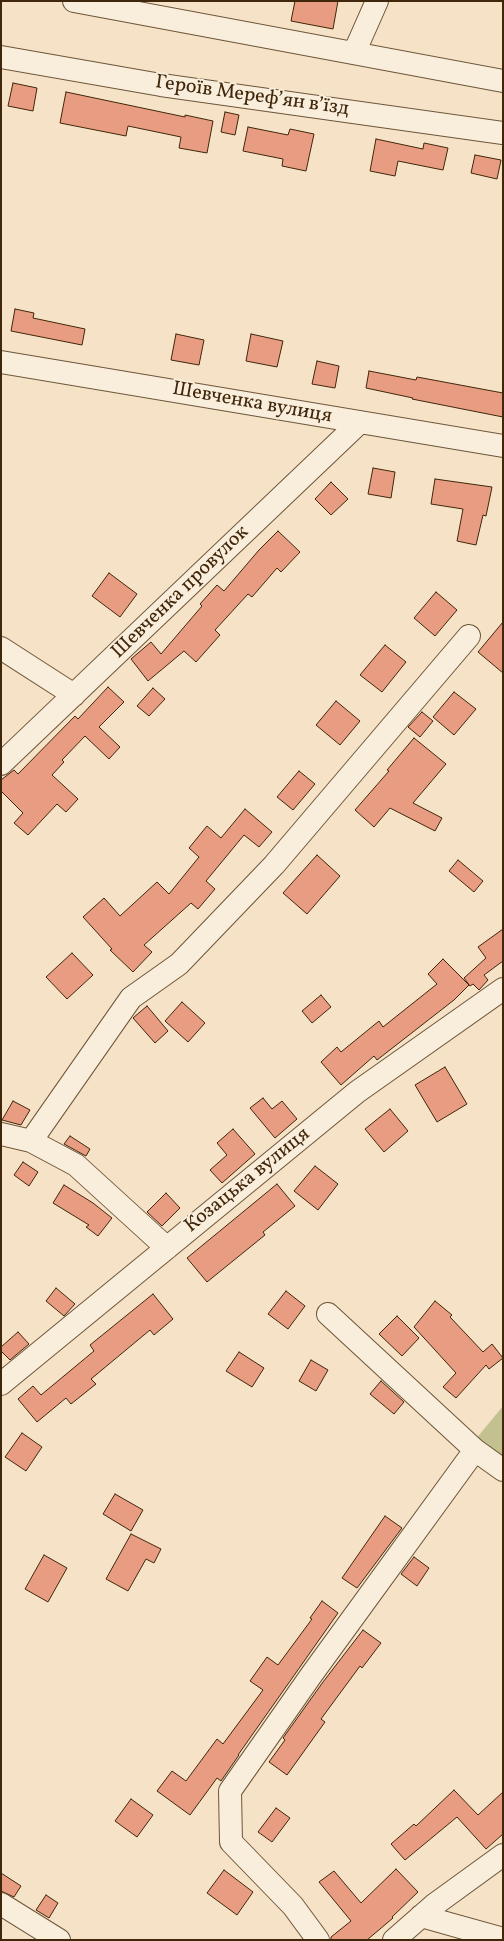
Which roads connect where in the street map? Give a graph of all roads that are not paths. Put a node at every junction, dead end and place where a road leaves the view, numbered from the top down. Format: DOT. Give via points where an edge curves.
graph roads {
  1 [pos="377,1"];
  2 [pos="79,2"];
  3 [pos="354,53"];
  4 [pos="1,57"];
  5 [pos="503,81"];
  6 [pos="503,133"];
  7 [pos="1,362"];
  8 [pos="360,422"];
  9 [pos="503,446"];
  10 [pos="469,636"];
  11 [pos="1,648"];
  12 [pos="74,695"];
  13 [pos="1,764"];
  14 [pos="503,989"];
  15 [pos="1,1134"];
  16 [pos="31,1141"];
  17 [pos="167,1248"];
  18 [pos="328,1314"];
  19 [pos="1,1384"];
  20 [pos="475,1450"];
  21 [pos="503,1470"];
  22 [pos="503,1855"];
  23 [pos="1,1904"];
  24 [pos="421,1916"];
  25 [pos="503,1939"];
  26 [pos="59,1940"];
  27 [pos="318,1940"];
  28 [pos="394,1940"];
  1 -- 3 [label="street"];
  2 -- 3 [label="street"];
  3 -- 5 [label="street"];
  4 -- 6 [label="street, Героїв Мерефʼян вʼїзд" via="161,85"];
  7 -- 8 [label="street, Шевченка вулиця"];
  8 -- 9 [label="street, Шевченка вулиця"];
  8 -- 12 [label="street, Шевченка провулок"];
  10 -- 16 [label="street" via="274,865 179,964 131,998"];
  11 -- 12 [label="street"];
  12 -- 13 [label="street, Шевченка провулок"];
  14 -- 17 [label="street, Козацька вулиця" via="357,1092"];
  15 -- 16 [label="street"];
  16 -- 17 [label="street" via="76,1165"];
  17 -- 19 [label="street, Козацька вулиця"];
  18 -- 20 [label="street"];
  20 -- 21 [label="street"];
  20 -- 27 [label="street" via="230,1791 231,1842 293,1906"];
  22 -- 24 [label="street"];
  23 -- 26 [label="street"];
  24 -- 25 [label="street"];
  24 -- 28 [label="street"];
}
